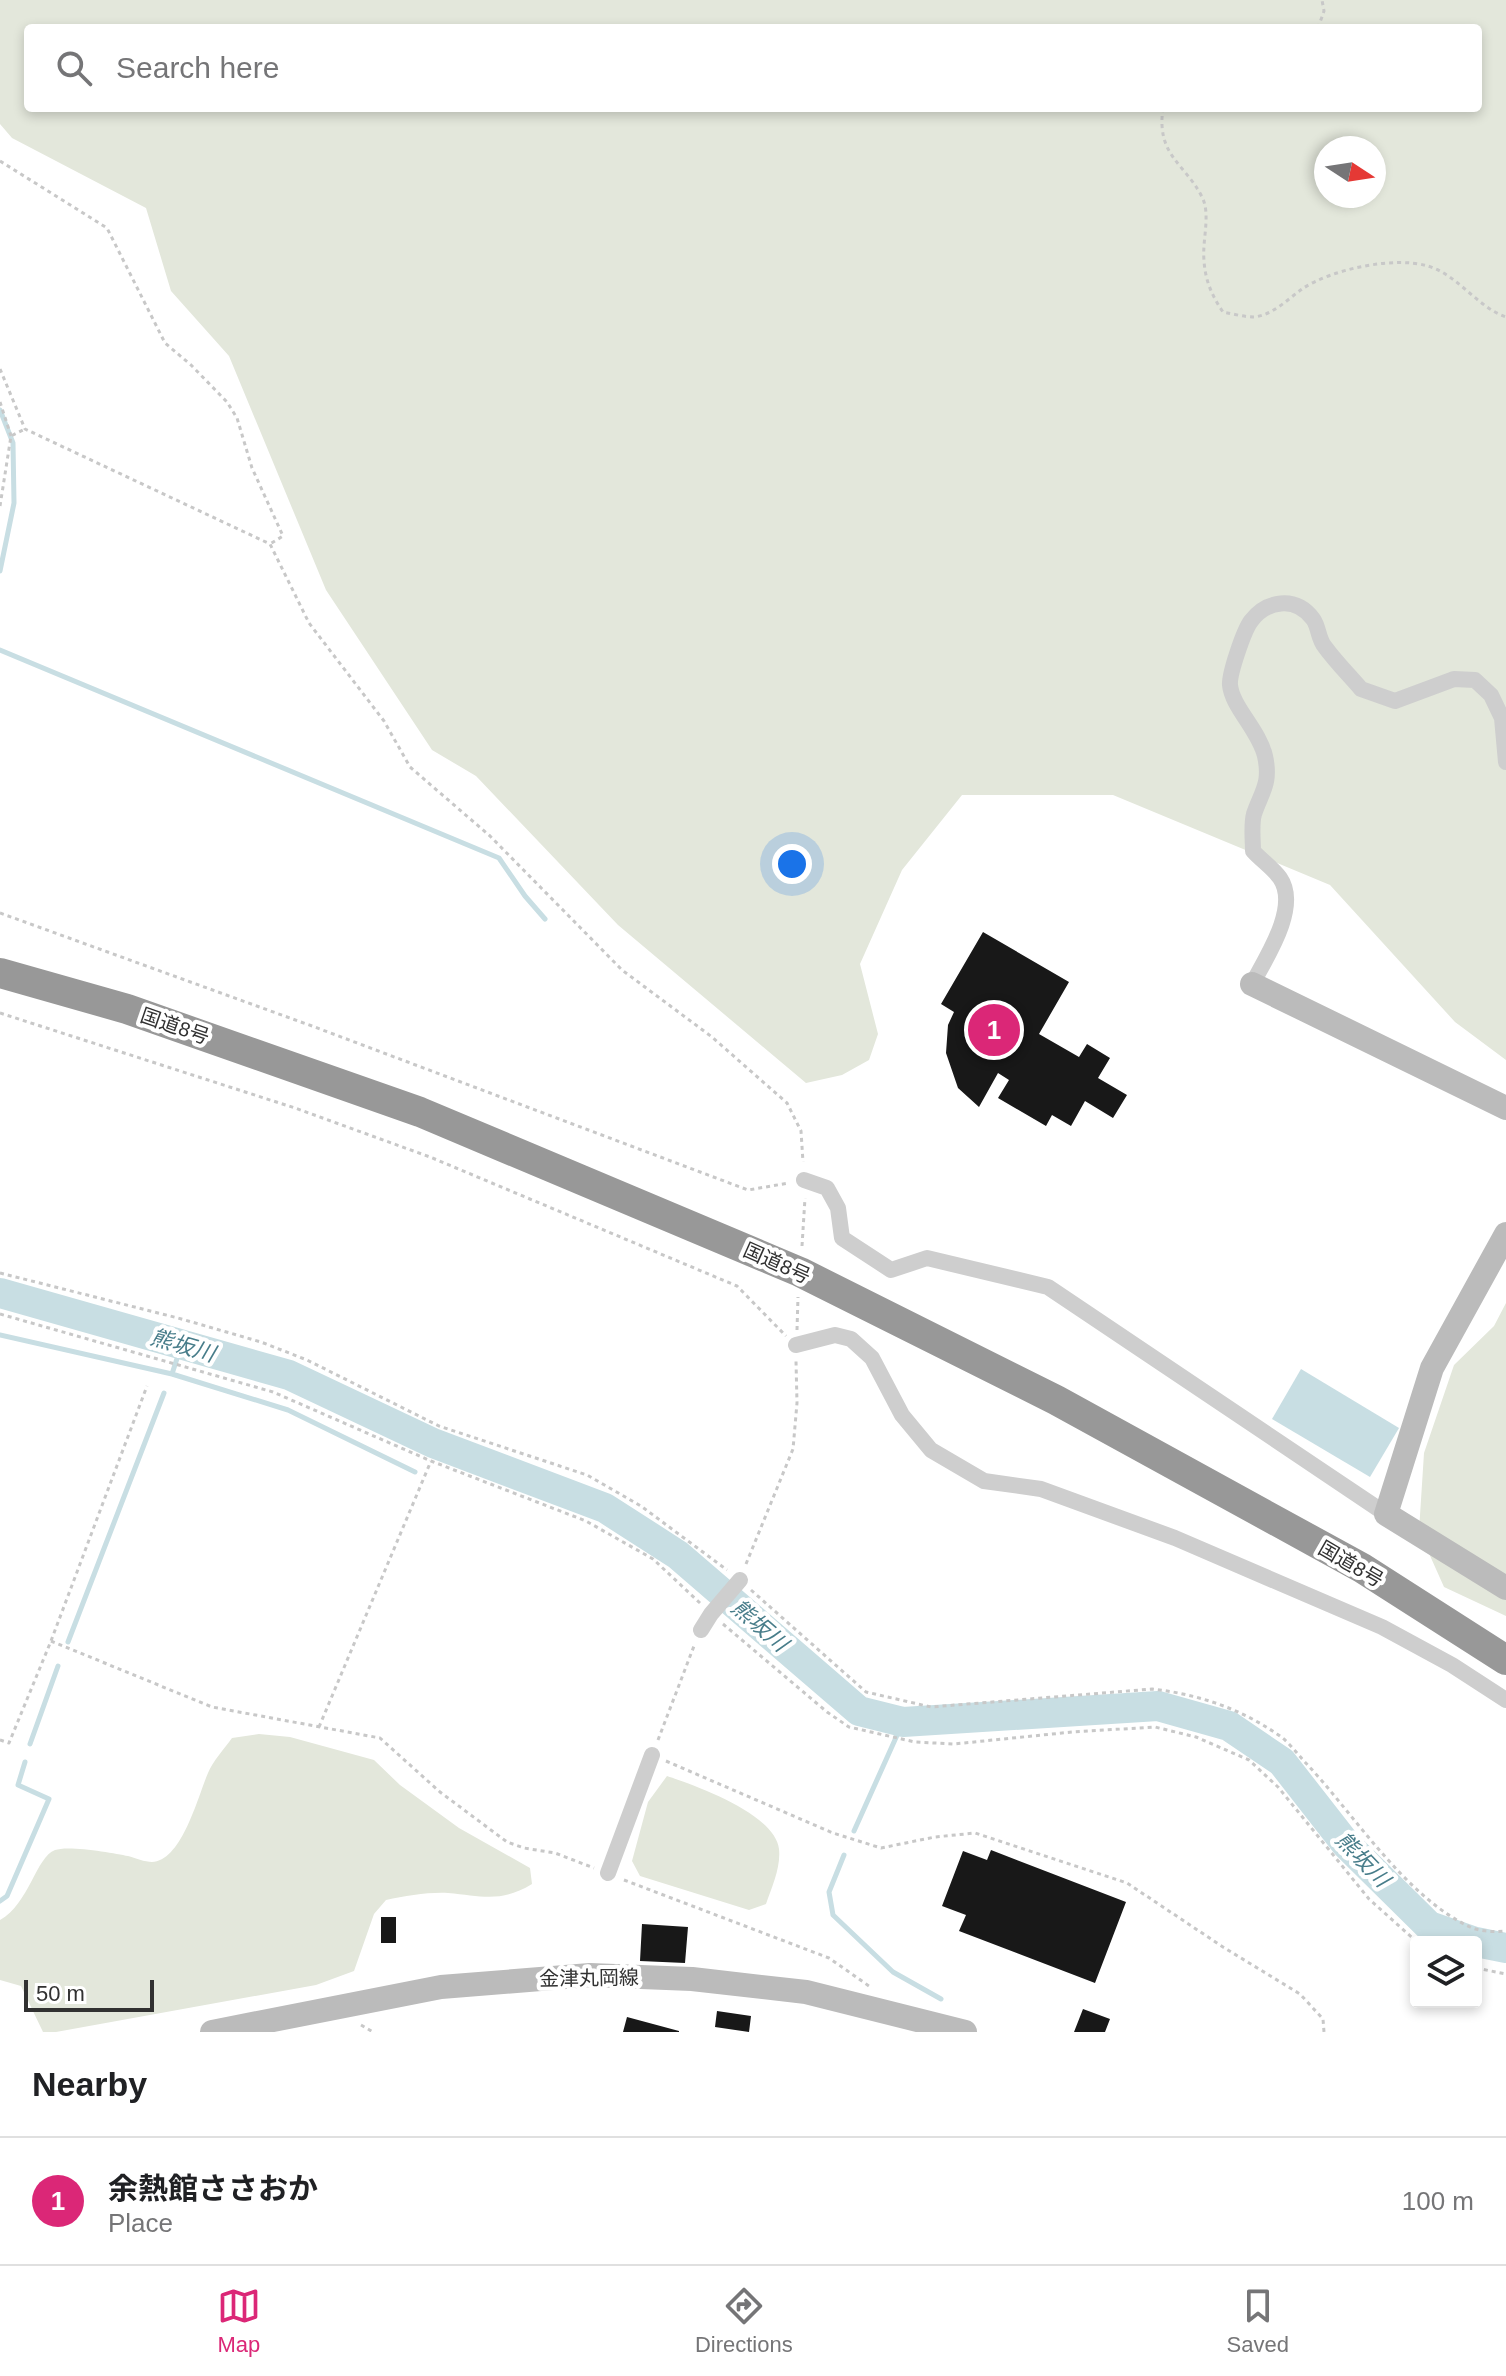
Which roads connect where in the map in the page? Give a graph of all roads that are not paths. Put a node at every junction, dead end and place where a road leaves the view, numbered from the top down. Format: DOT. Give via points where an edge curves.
graph roads {
  1 [pos="1506,762"];
  2 [pos="0,973"];
  3 [pos="1252,984"];
  4 [pos="1506,1108"];
  5 [pos="804,1180"];
  6 [pos="1506,1234"];
  7 [pos="796,1345"];
  8 [pos="1386,1514"];
  9 [pos="740,1580"];
  10 [pos="1506,1588"];
  11 [pos="701,1630"];
  12 [pos="1506,1660"];
  13 [pos="1506,1700"];
  14 [pos="652,1755"];
  15 [pos="608,1873"];
  16 [pos="212,2032"];
  17 [pos="965,2032"];
  1 -- 3 [label="street" via="1502,718 1491,695 1475,680 1454,679 1395,701 1369,693 1322,644 1314,620 1305,612 1285,603 1260,609 1244,630 1229,684 1265,756 1268,784 1253,817 1253,851 1287,893 1280,933"];
  2 -- 12 [label="highway, 国道8号" via="127,1009 420,1112 800,1272 1056,1400 1362,1568"];
  3 -- 4 [label="main road"];
  5 -- 8 [label="street" via="827,1188 838,1208 842,1238 891,1270 927,1258 1048,1287"];
  6 -- 8 [label="main road" via="1432,1368"];
  7 -- 13 [label="street" via="835,1335 851,1339 872,1358 902,1415 931,1450 984,1481 1041,1489 1175,1538 1382,1627"];
  8 -- 10 [label="main road"];
  9 -- 11 [label="street"];
  14 -- 15 [label="street"];
  16 -- 17 [label="main road, 金津丸岡線" via="441,1987 590,1975 692,1979 806,1992"];
}
